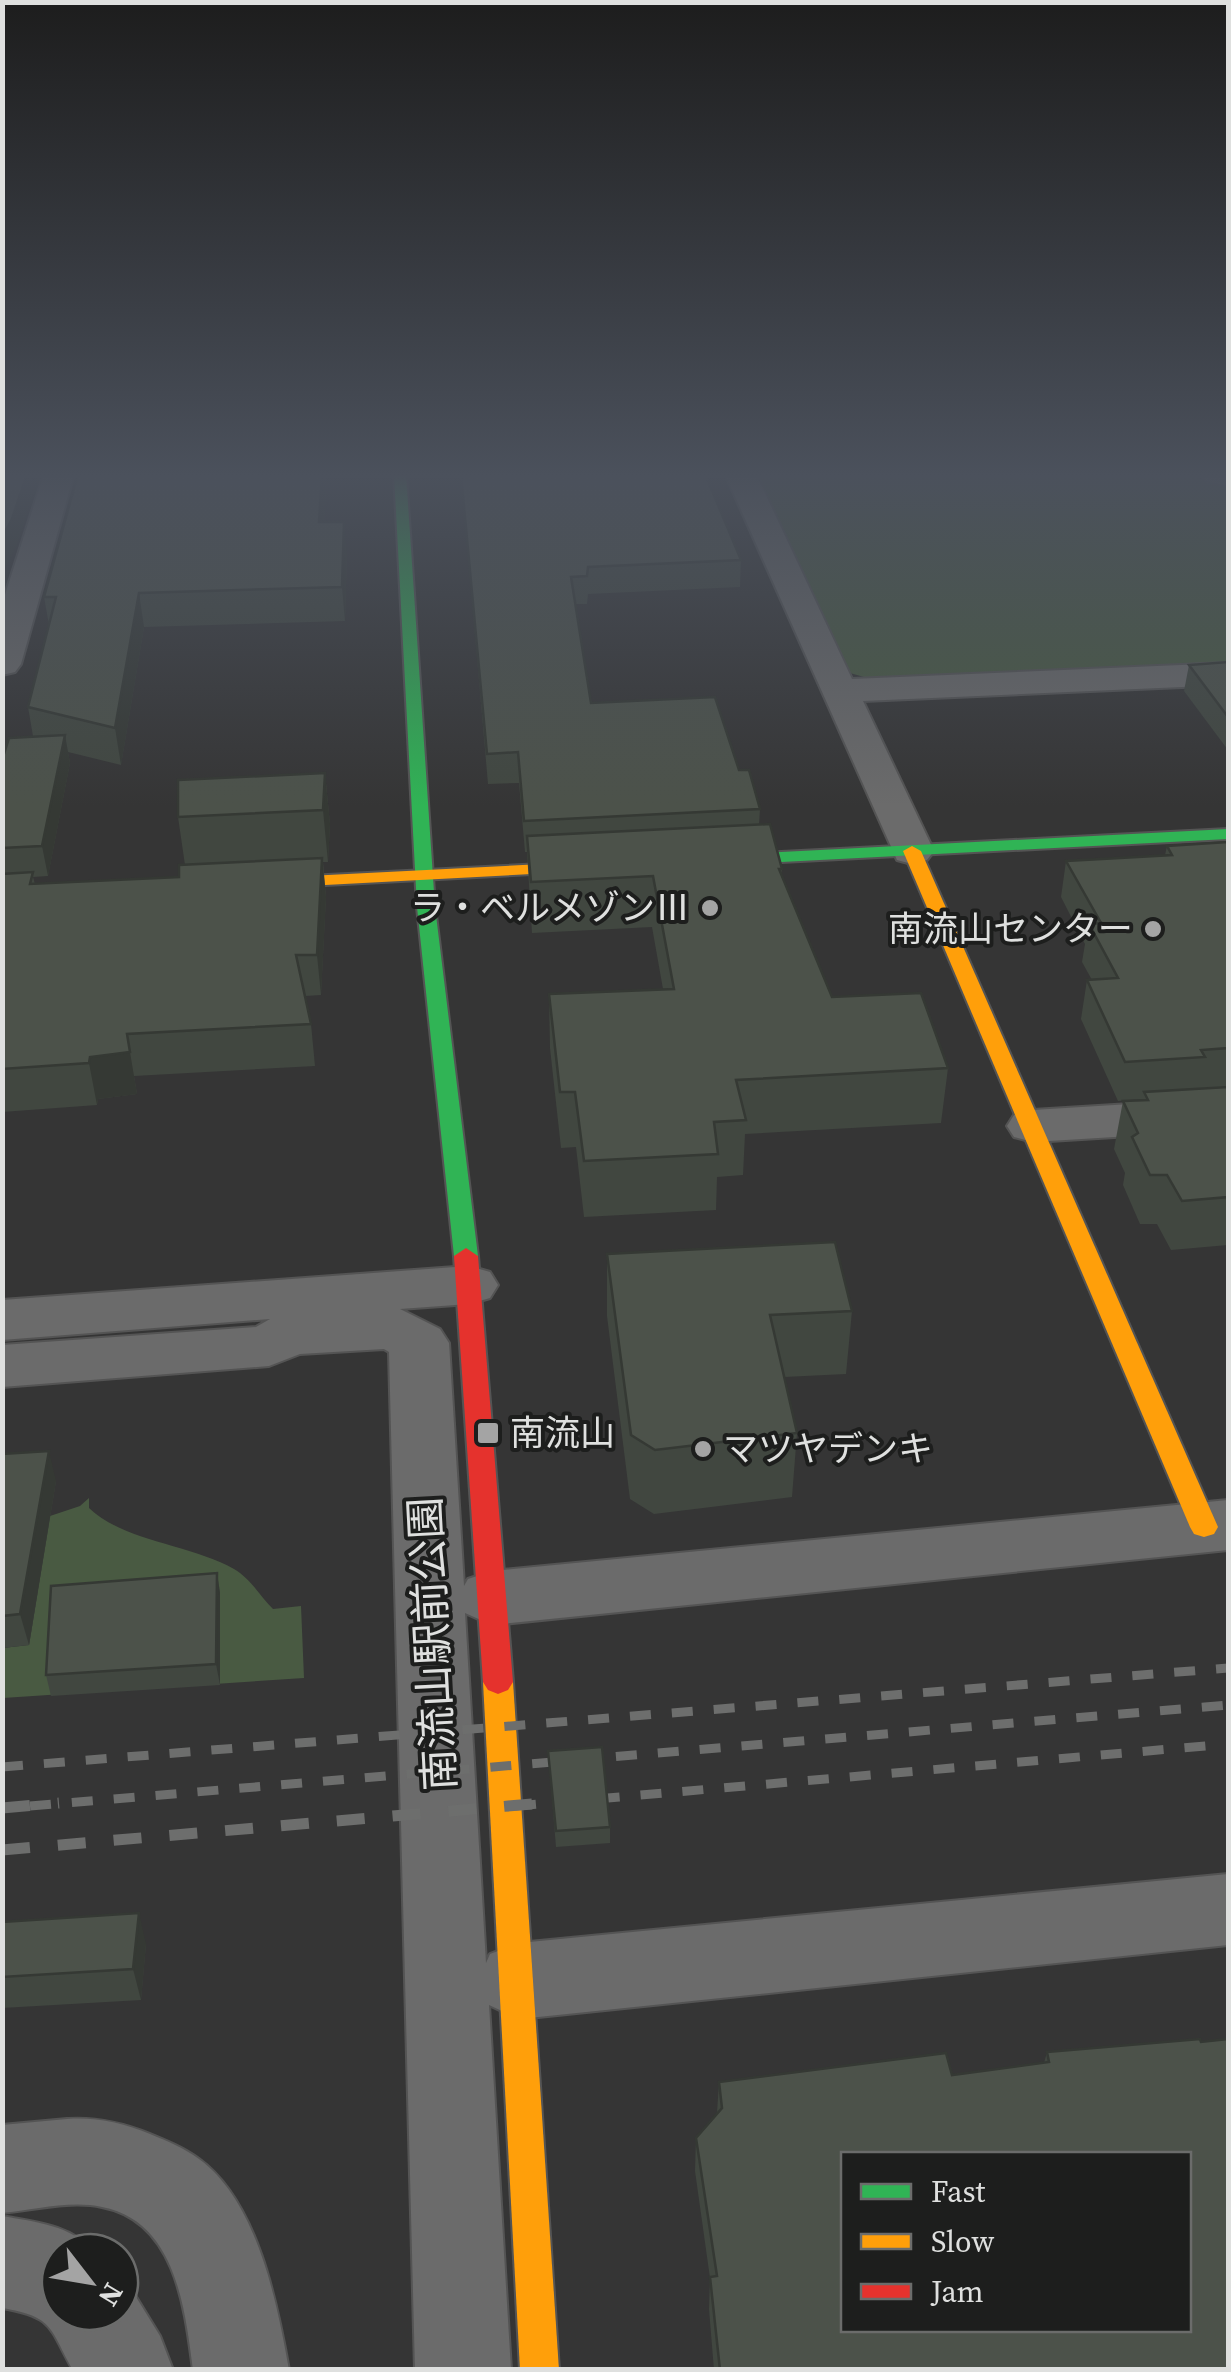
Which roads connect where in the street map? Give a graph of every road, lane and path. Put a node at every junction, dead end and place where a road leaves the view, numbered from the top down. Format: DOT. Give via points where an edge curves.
graph roads {
  1 [pos="26,585"];
  2 [pos="407,585"];
  3 [pos="790,585"];
  4 [pos="2,664"];
  5 [pos="1228,674"];
  6 [pos="838,691"];
  7 [pos="1228,834"];
  8 [pos="912,851"];
  9 [pos="678,862"];
  10 [pos="619,865"];
  11 [pos="424,875"];
  12 [pos="234,884"];
  13 [pos="1228,1114"];
  14 [pos="1033,1126"];
  15 [pos="469,1286"];
  16 [pos="2,1320"];
  17 [pos="2,1366"];
  18 [pos="1216,1526"];
  19 [pos="492,1598"];
  20 [pos="1228,1910"];
  21 [pos="519,1981"];
  22 [pos="2,2169"];
  23 [pos="2,2262"];
  24 [pos="40,2269"];
  25 [pos="104,2332"];
  26 [pos="126,2370"];
  27 [pos="241,2370"];
  28 [pos="463,2370"];
  29 [pos="540,2370"];
  1 -- 4 [label="street"];
  2 -- 11 [label="street"];
  3 -- 6 [label="street"];
  5 -- 6 [label="street"];
  6 -- 8 [label="street"];
  7 -- 8 [label="street"];
  8 -- 9 [label="street"];
  8 -- 14 [label="street"];
  10 -- 11 [label="street"];
  11 -- 12 [label="street"];
  11 -- 15 [label="street"];
  13 -- 14 [label="street"];
  14 -- 18 [label="street"];
  15 -- 16 [label="street"];
  15 -- 19 [label="street"];
  17 -- 28 [label="street, 南流山駅前公園" via="269,1346 286,1335 395,1328 419,1343"];
  18 -- 19 [label="street"];
  19 -- 21 [label="street"];
  20 -- 21 [label="street"];
  21 -- 29 [label="street"];
  22 -- 27 [label="street" via="101,2162 158,2183 200,2222 230,2296"];
  23 -- 24 [label="street"];
  25 -- 26 [label="street"];
}
